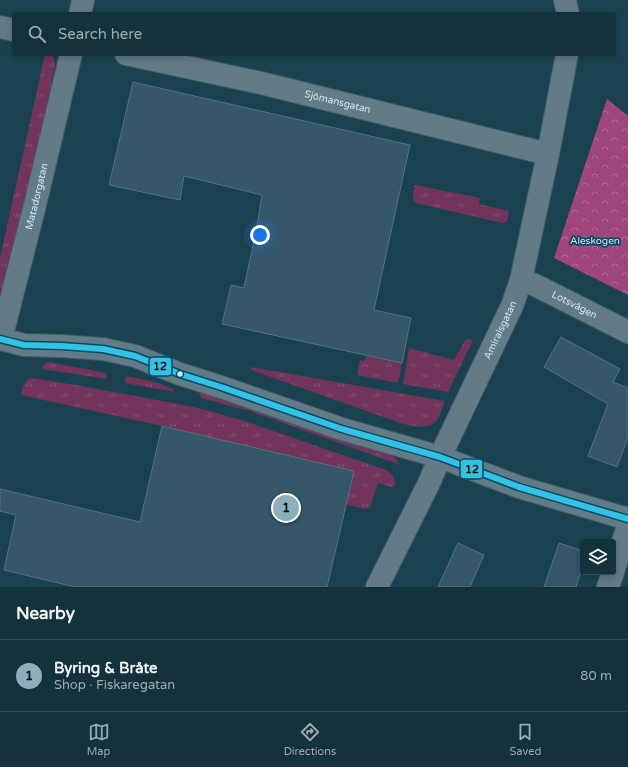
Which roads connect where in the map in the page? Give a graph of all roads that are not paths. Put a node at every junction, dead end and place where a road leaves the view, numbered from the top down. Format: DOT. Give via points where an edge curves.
graph roads {
  1 [pos="83,0"];
  2 [pos="565,0"];
  3 [pos="80,12"];
  4 [pos="568,12"];
  5 [pos="0,27"];
  6 [pos="12,30"];
  7 [pos="71,56"];
  8 [pos="135,56"];
  9 [pos="567,56"];
  10 [pos="548,154"];
  11 [pos="521,280"];
  12 [pos="628,332"];
  13 [pos="0,339"];
  14 [pos="440,457"];
  15 [pos="628,519"];
  16 [pos="628,526"];
  17 [pos="377,587"];
  18 [pos="608,587"];
  1 -- 3 [label="street"];
  2 -- 4 [label="street"];
  5 -- 6 [label="street"];
  7 -- 13 [label="street, Matadorgatan"];
  8 -- 10 [label="street, Sjömansgatan" via="261,83"];
  9 -- 10 [label="street, Amiralsgatan"];
  10 -- 11 [label="street, Amiralsgatan"];
  11 -- 12 [label="street, Lotsvägen"];
  11 -- 14 [label="street, Amiralsgatan" via="512,306"];
  13 -- 14 [label="street" via="24,345 102,349 135,356 180,374 342,429"];
  14 -- 15 [label="street" via="519,487"];
  14 -- 17 [label="street, Amiralsgatan"];
  16 -- 18 [label="street"];
}
